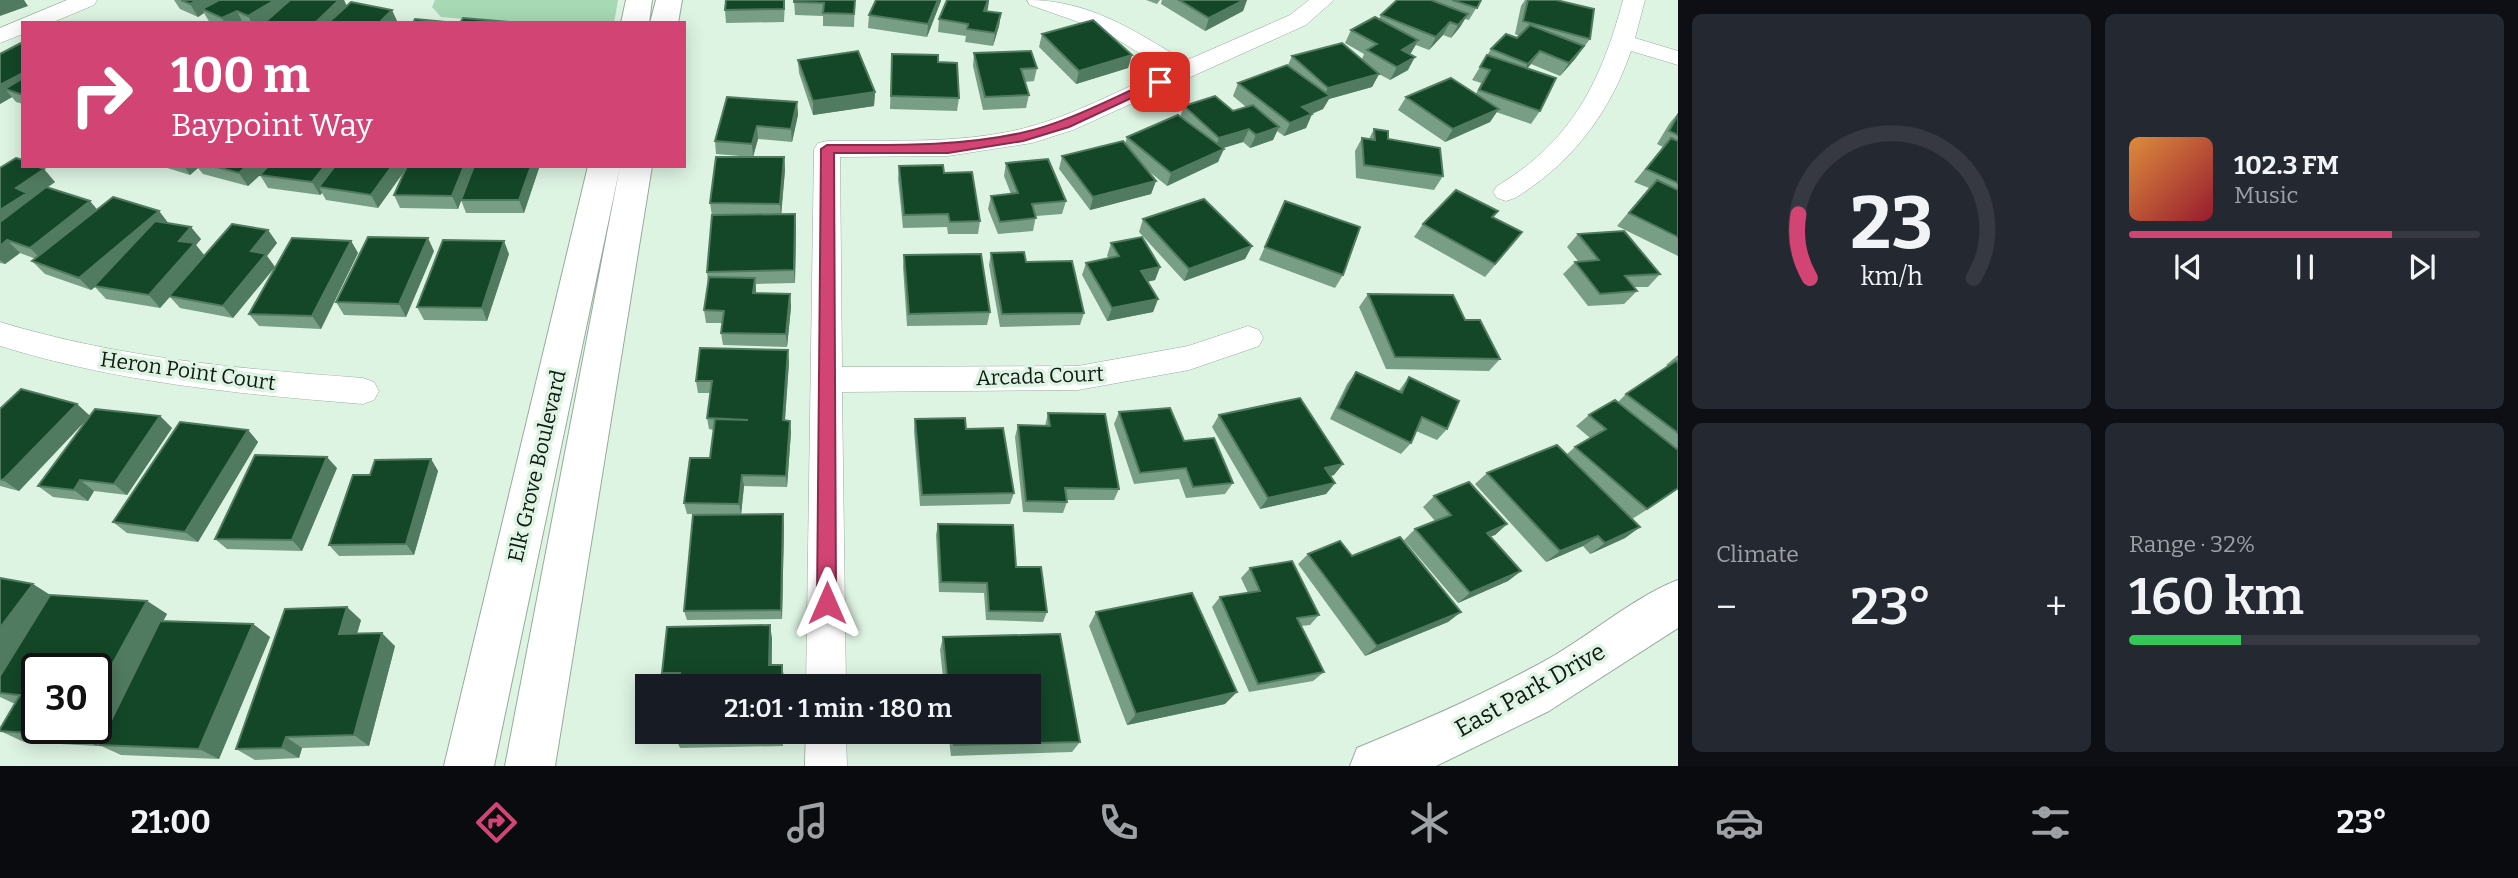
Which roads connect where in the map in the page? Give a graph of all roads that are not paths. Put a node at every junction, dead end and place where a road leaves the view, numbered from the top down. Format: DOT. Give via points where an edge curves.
graph roads {
  1 [pos="639,0"];
  2 [pos="669,0"];
  3 [pos="1038,0"];
  4 [pos="1324,0"];
  5 [pos="1634,0"];
  6 [pos="81,6"];
  7 [pos="38,21"];
  8 [pos="635,21"];
  9 [pos="664,21"];
  10 [pos="21,27"];
  11 [pos="0,36"];
  12 [pos="1625,42"];
  13 [pos="1678,58"];
  14 [pos="1184,71"];
  15 [pos="604,168"];
  16 [pos="636,168"];
  17 [pos="1506,191"];
  18 [pos="1248,338"];
  19 [pos="5,342"];
  20 [pos="827,380"];
  21 [pos="363,391"];
  22 [pos="1678,601"];
  23 [pos="826,674"];
  24 [pos="826,744"];
  25 [pos="469,766"];
  26 [pos="530,766"];
  27 [pos="826,766"];
  28 [pos="1375,766"];
  1 -- 8 [label="main road"];
  2 -- 9 [label="main road"];
  3 -- 14 [label="street" via="1112,26"];
  4 -- 14 [label="street" via="1298,20"];
  5 -- 12 [label="street"];
  6 -- 7 [label="street"];
  10 -- 11 [label="street"];
  12 -- 13 [label="street"];
  12 -- 17 [label="street" via="1610,79 1578,129 1543,169"];
  14 -- 20 [label="street" via="1064,124 1023,137 948,148 827,149"];
  15 -- 25 [label="main road, Elk Grove Boulevard"];
  16 -- 26 [label="main road, Elk Grove Boulevard"];
  18 -- 20 [label="street, Arcada Court" via="1189,358 1078,377"];
  19 -- 21 [label="street, Heron Point Court" via="237,382"];
  20 -- 23 [label="street"];
  22 -- 28 [label="main road, East Park Drive" via="1645,626 1526,697 1423,748"];
  24 -- 27 [label="street"];
}
